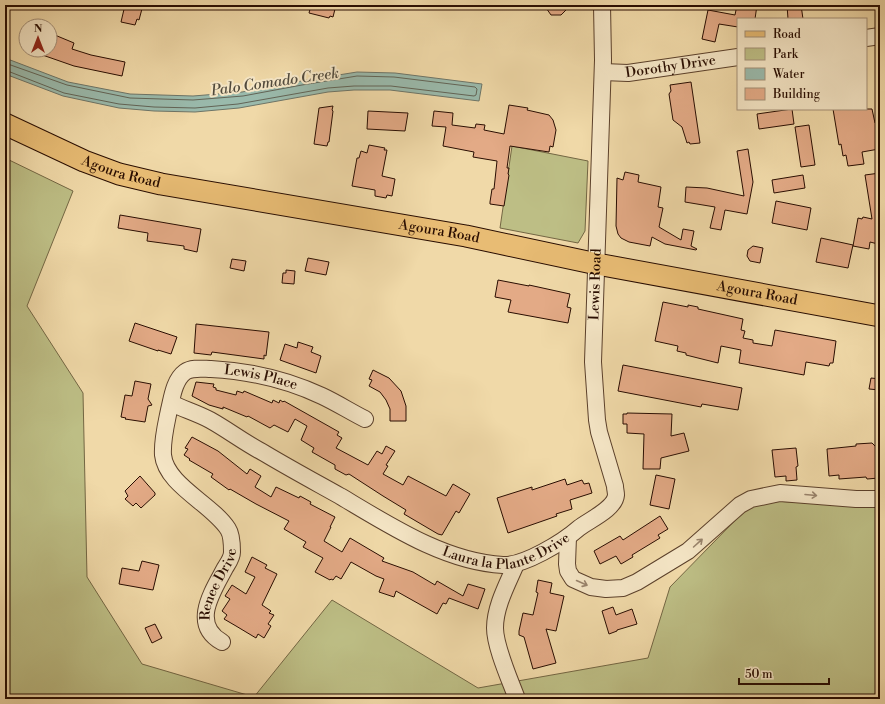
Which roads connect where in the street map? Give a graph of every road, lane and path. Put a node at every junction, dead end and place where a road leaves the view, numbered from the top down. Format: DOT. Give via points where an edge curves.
graph roads {
  1 [pos="602,5"];
  2 [pos="880,36"];
  3 [pos="867,38"];
  4 [pos="737,57"];
  5 [pos="603,72"];
  6 [pos="5,124"];
  7 [pos="597,264"];
  8 [pos="880,316"];
  9 [pos="170,403"];
  10 [pos="365,419"];
  11 [pos="880,499"];
  12 [pos="568,537"];
  13 [pos="516,564"];
  14 [pos="222,642"];
  15 [pos="517,699"];
  1 -- 5 [label="street, Lewis Road"];
  2 -- 3 [label="street"];
  4 -- 5 [label="street, Dorothy Drive" via="628,73"];
  5 -- 7 [label="street, Lewis Road"];
  6 -- 7 [label="main road, Agoura Road" via="118,174 161,184 466,236"];
  7 -- 8 [label="main road, Agoura Road"];
  7 -- 12 [label="street, Lewis Road" via="593,362 597,420 616,495 614,502 607,509"];
  9 -- 10 [label="street, Lewis Place" via="179,379 186,371 198,368 228,370 292,384"];
  9 -- 13 [label="street, Laura la Plante Drive" via="209,420 262,453 435,549 477,560 504,565"];
  9 -- 14 [label="street, Renee Drive" via="163,455 166,466 186,491 203,503 228,529 232,542 232,555 206,611 210,632"];
  12 -- 11 [label="street, Laura la Plante Drive, one-way" via="567,564 573,579 591,587 623,588 688,551 740,505 751,499 780,493"];
  12 -- 13 [label="street, Laura la Plante Drive"];
  13 -- 15 [label="street" via="502,597 495,628 497,643"];
}
